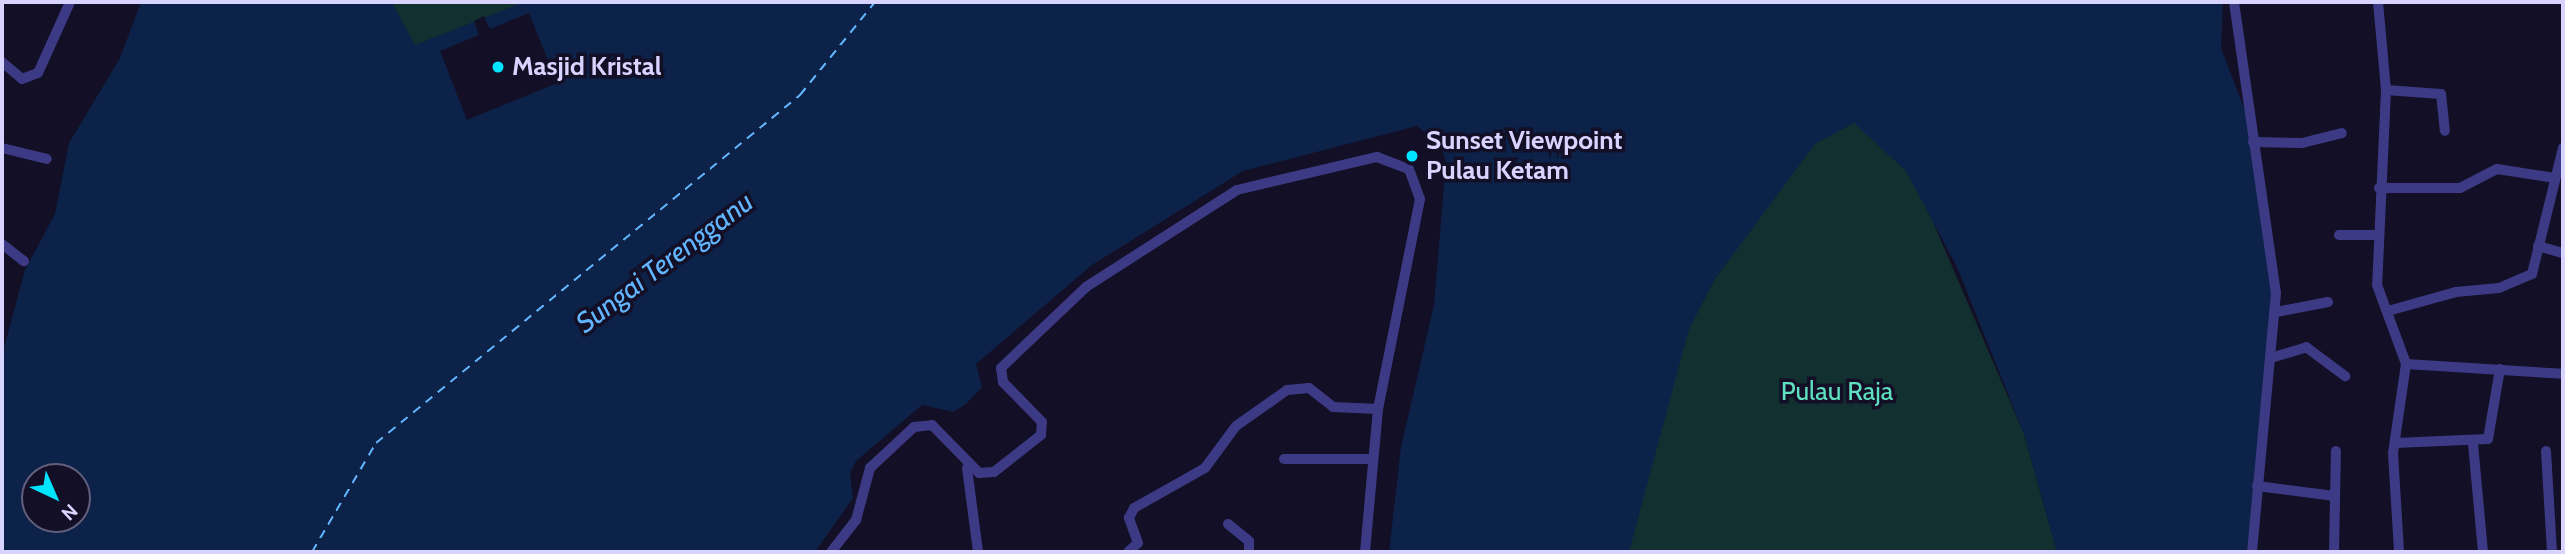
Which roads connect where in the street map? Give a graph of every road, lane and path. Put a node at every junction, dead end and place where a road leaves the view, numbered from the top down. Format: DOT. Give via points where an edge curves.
graph roads {
  1 [pos="70,2"];
  2 [pos="2234,2"];
  3 [pos="2378,2"];
  4 [pos="2,62"];
  5 [pos="2386,90"];
  6 [pos="2445,131"];
  7 [pos="2342,133"];
  8 [pos="2253,142"];
  9 [pos="2,148"];
  10 [pos="2563,148"];
  11 [pos="47,159"];
  12 [pos="2555,178"];
  13 [pos="2379,188"];
  14 [pos="2339,235"];
  15 [pos="2376,235"];
  16 [pos="2,244"];
  17 [pos="2538,246"];
  18 [pos="2563,253"];
  19 [pos="24,261"];
  20 [pos="2328,302"];
  21 [pos="2388,311"];
  22 [pos="2276,312"];
  23 [pos="2271,354"];
  24 [pos="2406,364"];
  25 [pos="2500,369"];
  26 [pos="2563,374"];
  27 [pos="2345,376"];
  28 [pos="1378,409"];
  29 [pos="2395,443"];
  30 [pos="2473,444"];
  31 [pos="2336,451"];
  32 [pos="2546,451"];
  33 [pos="1284,458"];
  34 [pos="1373,458"];
  35 [pos="967,468"];
  36 [pos="2257,486"];
  37 [pos="2334,496"];
  38 [pos="1228,524"];
  39 [pos="831,552"];
  40 [pos="978,552"];
  41 [pos="1128,552"];
  42 [pos="1249,552"];
  43 [pos="1364,552"];
  44 [pos="2252,552"];
  45 [pos="2334,552"];
  46 [pos="2399,552"];
  47 [pos="2483,552"];
  48 [pos="2552,552"];
  1 -- 4 [label="street" via="38,74 22,79"];
  2 -- 8 [label="street"];
  3 -- 5 [label="street"];
  5 -- 6 [label="street" via="2441,94"];
  5 -- 13 [label="street"];
  7 -- 8 [label="street" via="2302,143"];
  8 -- 22 [label="street"];
  9 -- 11 [label="street"];
  10 -- 12 [label="street"];
  12 -- 13 [label="street" via="2497,169 2460,188"];
  12 -- 17 [label="street"];
  13 -- 15 [label="street"];
  14 -- 15 [label="street"];
  15 -- 21 [label="street" via="2377,285"];
  16 -- 19 [label="street"];
  17 -- 18 [label="street"];
  17 -- 21 [label="street" via="2535,271 2499,288 2456,292"];
  20 -- 22 [label="street"];
  21 -- 24 [label="street"];
  22 -- 23 [label="street"];
  23 -- 27 [label="street" via="2306,347"];
  23 -- 36 [label="street"];
  24 -- 25 [label="street"];
  24 -- 29 [label="street"];
  25 -- 26 [label="street"];
  25 -- 30 [label="street" via="2493,431"];
  28 -- 34 [label="street"];
  28 -- 35 [label="street" via="1420,199 1409,169 1377,157 1237,190 1065,303 1016,349 1000,376 1044,431 994,472"];
  28 -- 41 [label="street" via="1333,407 1309,388 1287,390 1236,426 1205,468 1134,508 1129,518 1138,543"];
  29 -- 30 [label="street"];
  29 -- 46 [label="street"];
  30 -- 47 [label="street"];
  31 -- 37 [label="street"];
  32 -- 48 [label="street"];
  33 -- 34 [label="street"];
  34 -- 43 [label="street"];
  35 -- 39 [label="street" via="932,425 914,427 870,468 856,520"];
  35 -- 40 [label="street"];
  36 -- 37 [label="street"];
  36 -- 44 [label="street"];
  37 -- 45 [label="street"];
  38 -- 42 [label="street" via="1249,541"];
}
